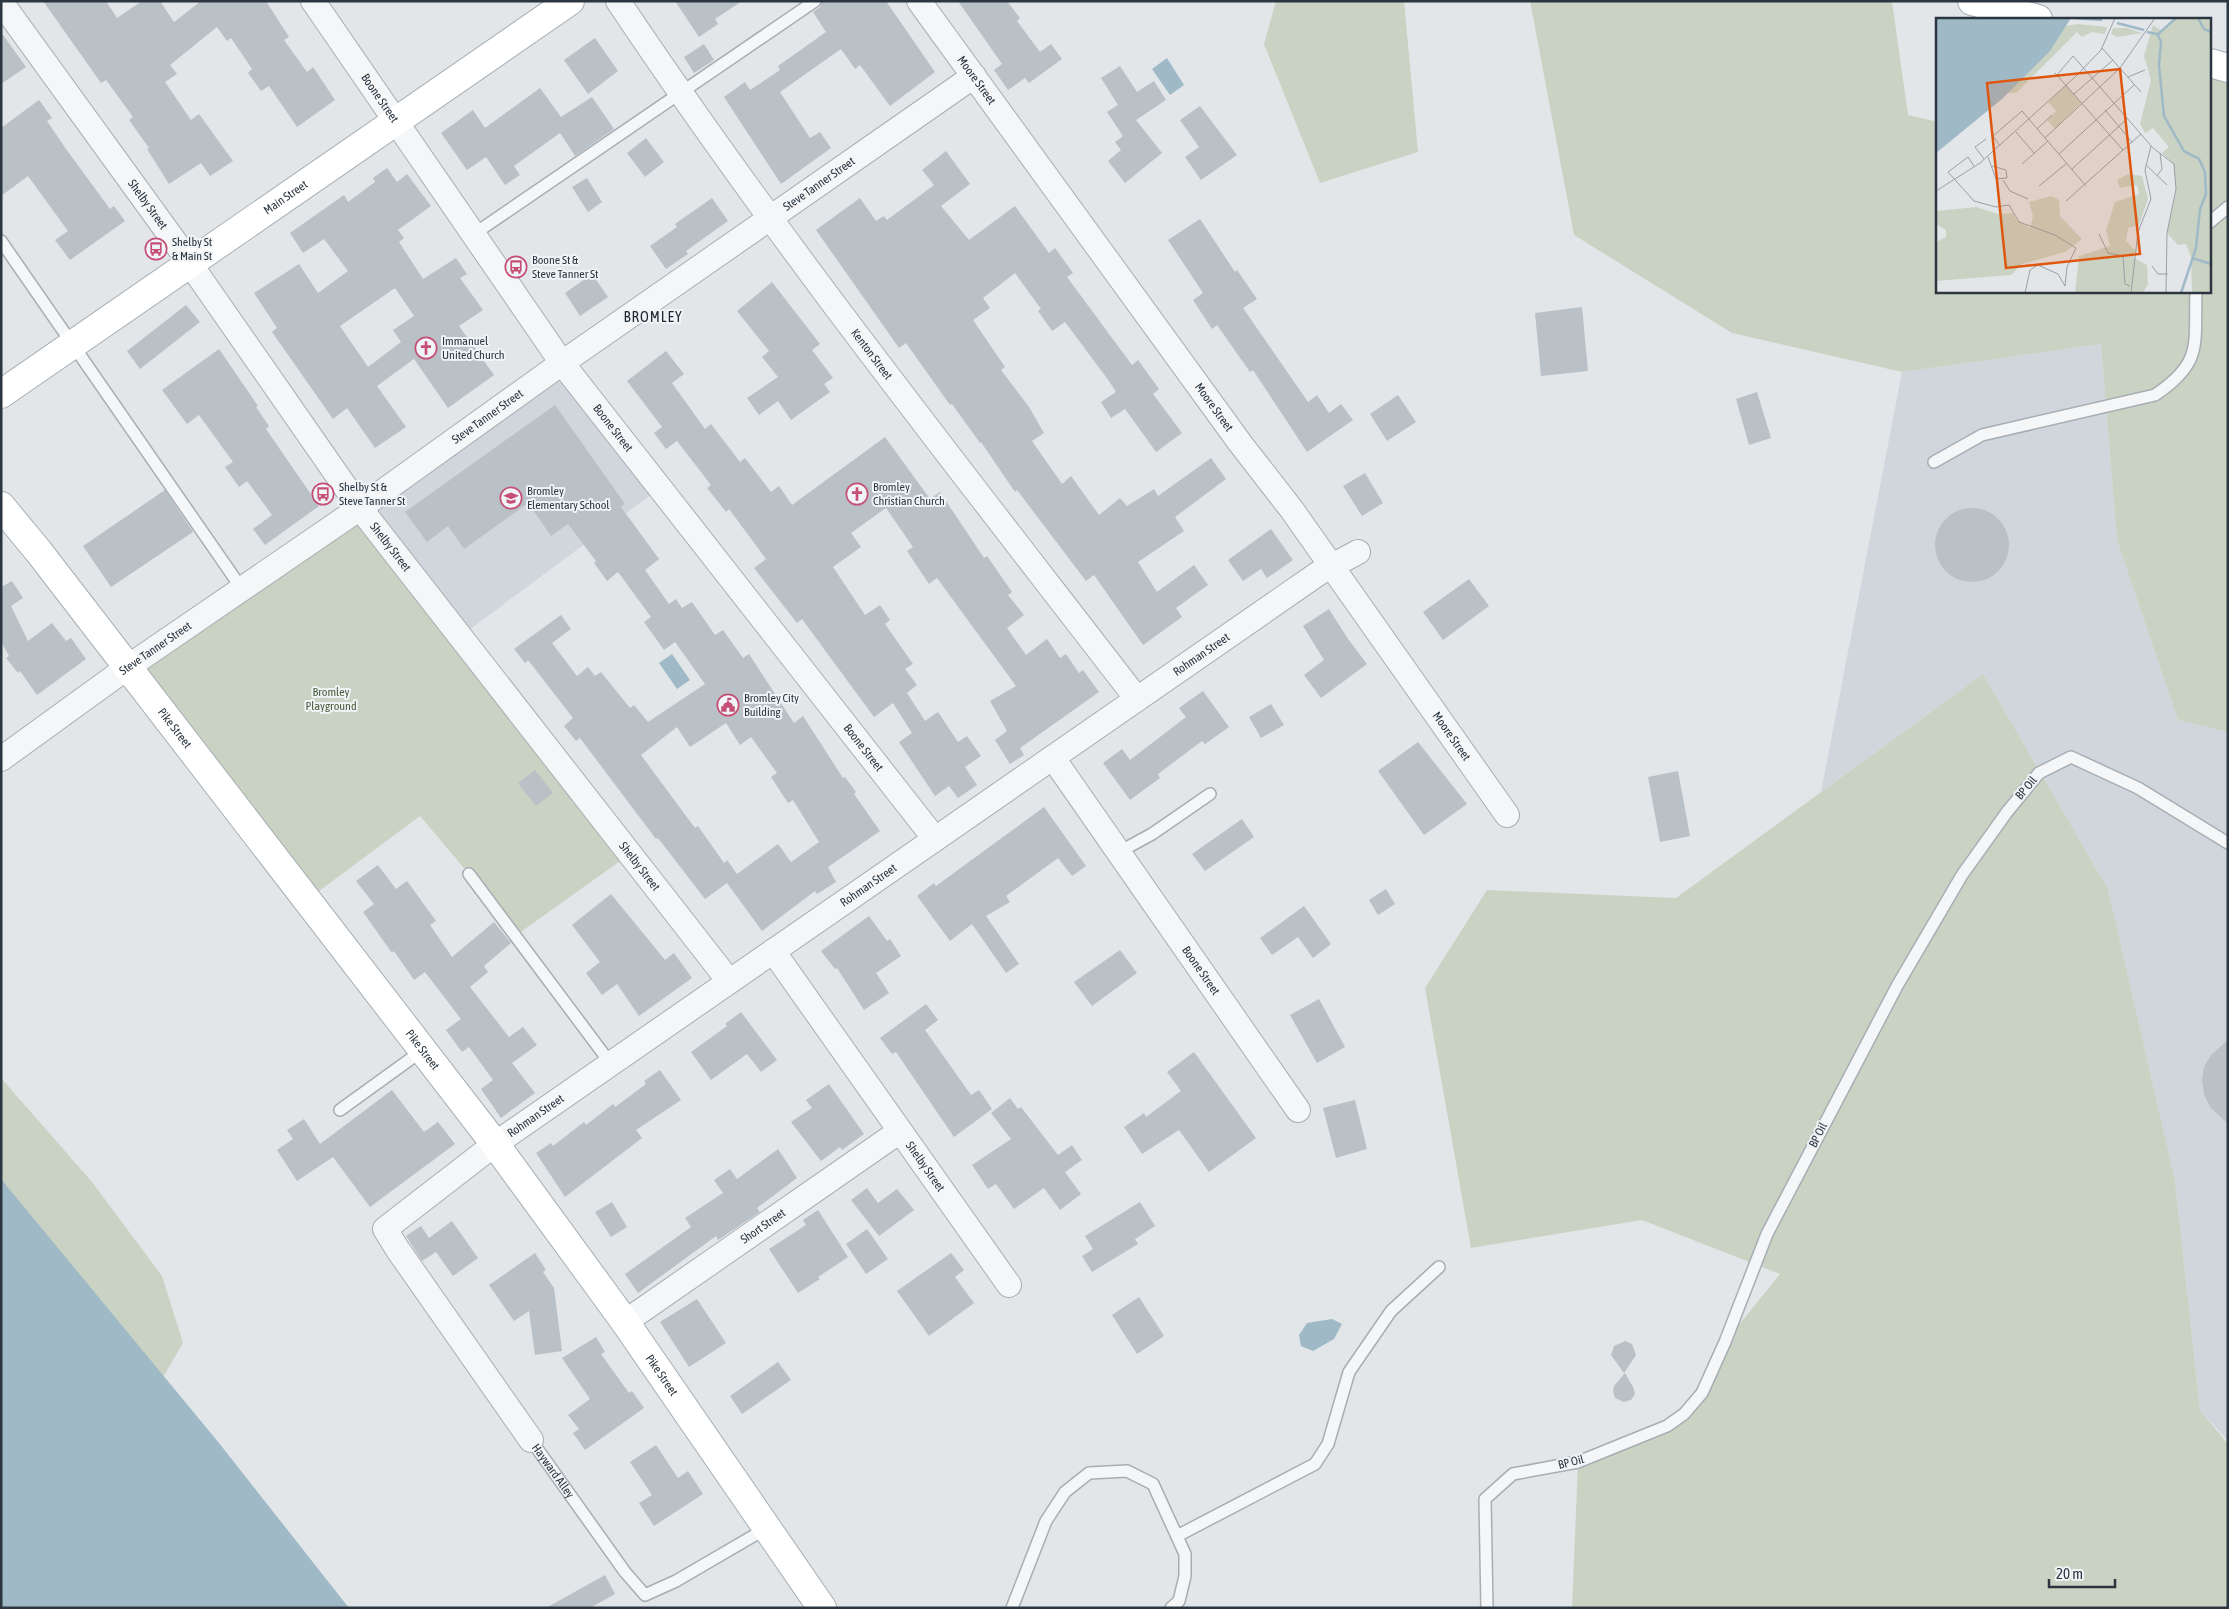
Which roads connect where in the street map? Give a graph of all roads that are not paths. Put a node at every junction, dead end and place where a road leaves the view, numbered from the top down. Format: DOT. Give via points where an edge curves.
graph roads {
  1 [pos="313,1"];
  2 [pos="570,1"];
  3 [pos="618,1"];
  4 [pos="815,1"];
  5 [pos="919,1"];
  6 [pos="1972,1"];
  7 [pos="1,2"];
  8 [pos="2034,18"];
  9 [pos="2212,64"];
  10 [pos="2228,68"];
  11 [pos="974,76"];
  12 [pos="679,92"];
  13 [pos="396,122"];
  14 [pos="2228,207"];
  15 [pos="769,219"];
  16 [pos="2212,220"];
  17 [pos="474,234"];
  18 [pos="1,242"];
  19 [pos="190,263"];
  20 [pos="2196,292"];
  21 [pos="73,344"];
  22 [pos="562,363"];
  23 [pos="1,394"];
  24 [pos="1934,462"];
  25 [pos="1,506"];
  26 [pos="360,508"];
  27 [pos="1358,552"];
  28 [pos="1331,567"];
  29 [pos="242,589"];
  30 [pos="128,667"];
  31 [pos="1137,699"];
  32 [pos="1053,758"];
  33 [pos="1,760"];
  34 [pos="1210,794"];
  35 [pos="1508,815"];
  36 [pos="935,839"];
  37 [pos="2228,843"];
  38 [pos="1119,852"];
  39 [pos="469,874"];
  40 [pos="773,950"];
  41 [pos="729,981"];
  42 [pos="423,1050"];
  43 [pos="611,1064"];
  44 [pos="340,1110"];
  45 [pos="1298,1110"];
  46 [pos="900,1131"];
  47 [pos="495,1144"];
  48 [pos="385,1228"];
  49 [pos="1439,1267"];
  50 [pos="1009,1285"];
  51 [pos="625,1322"];
  52 [pos="532,1440"];
  53 [pos="768,1528"];
  54 [pos="1176,1536"];
  55 [pos="822,1608"];
  56 [pos="1012,1608"];
  57 [pos="1171,1608"];
  58 [pos="1487,1608"];
  1 -- 13 [label="street, Boone Street"];
  2 -- 13 [label="main road, Main Street"];
  3 -- 12 [label="street, Kenton Street"];
  4 -- 12 [label="lane" via="712,73"];
  5 -- 11 [label="street, Moore Street"];
  6 -- 8 [label="main road"];
  7 -- 19 [label="street, Shelby Street"];
  9 -- 10 [label="main road"];
  11 -- 15 [label="street, Steve Tanner Street"];
  11 -- 28 [label="street, Moore Street"];
  12 -- 15 [label="street, Kenton Street"];
  12 -- 17 [label="lane"];
  13 -- 17 [label="street, Boone Street"];
  13 -- 19 [label="main road, Main Street"];
  14 -- 16 [label="lane"];
  15 -- 22 [label="street, Steve Tanner Street"];
  15 -- 31 [label="street, Kenton Street"];
  17 -- 22 [label="street, Boone Street"];
  18 -- 21 [label="lane"];
  19 -- 21 [label="main road, Main Street"];
  19 -- 26 [label="street, Shelby Street"];
  20 -- 24 [label="lane" via="2196,342 2187,367 2174,382 2155,395 1982,435"];
  21 -- 23 [label="main road, Main Street"];
  21 -- 29 [label="lane"];
  22 -- 26 [label="street, Steve Tanner Street"];
  22 -- 36 [label="street, Boone Street"];
  25 -- 30 [label="main road, Pike Street"];
  26 -- 29 [label="street, Steve Tanner Street"];
  26 -- 41 [label="street, Shelby Street"];
  27 -- 28 [label="street, Rohman Street"];
  28 -- 31 [label="street, Rohman Street"];
  28 -- 35 [label="street, Moore Street"];
  29 -- 30 [label="street, Steve Tanner Street"];
  30 -- 33 [label="street, Steve Tanner Street"];
  30 -- 42 [label="main road, Pike Street"];
  31 -- 32 [label="street, Rohman Street"];
  32 -- 36 [label="street, Rohman Street"];
  32 -- 38 [label="street, Boone Street"];
  34 -- 38 [label="lane" via="1152,834"];
  36 -- 40 [label="street, Rohman Street"];
  37 -- 58 [label="lane, BP Oil" via="2138,788 2071,757 2039,773 1962,875 1892,994 1767,1234 1702,1393 1684,1414 1667,1426 1578,1462 1513,1474 1485,1499"];
  38 -- 45 [label="street, Boone Street"];
  39 -- 43 [label="lane"];
  40 -- 41 [label="street, Rohman Street"];
  40 -- 46 [label="street, Shelby Street"];
  41 -- 43 [label="street, Rohman Street"];
  42 -- 44 [label="lane"];
  42 -- 47 [label="main road, Pike Street"];
  43 -- 47 [label="street, Rohman Street"];
  46 -- 50 [label="street, Shelby Street"];
  46 -- 51 [label="street, Short Street"];
  47 -- 48 [label="street, Rohman Street"];
  47 -- 51 [label="main road, Pike Street"];
  48 -- 52 [label="street, Hayward Alley"];
  49 -- 54 [label="lane" via="1391,1311 1350,1372 1328,1444 1315,1464"];
  51 -- 53 [label="main road, Pike Street"];
  52 -- 53 [label="lane, Hayward Alley" via="625,1572 645,1594 676,1581"];
  53 -- 55 [label="main road, Pike Street"];
  54 -- 56 [label="lane" via="1153,1484 1127,1471 1089,1473 1065,1492 1046,1521"];
  54 -- 57 [label="lane" via="1185,1554 1185,1576 1179,1601"];
}
